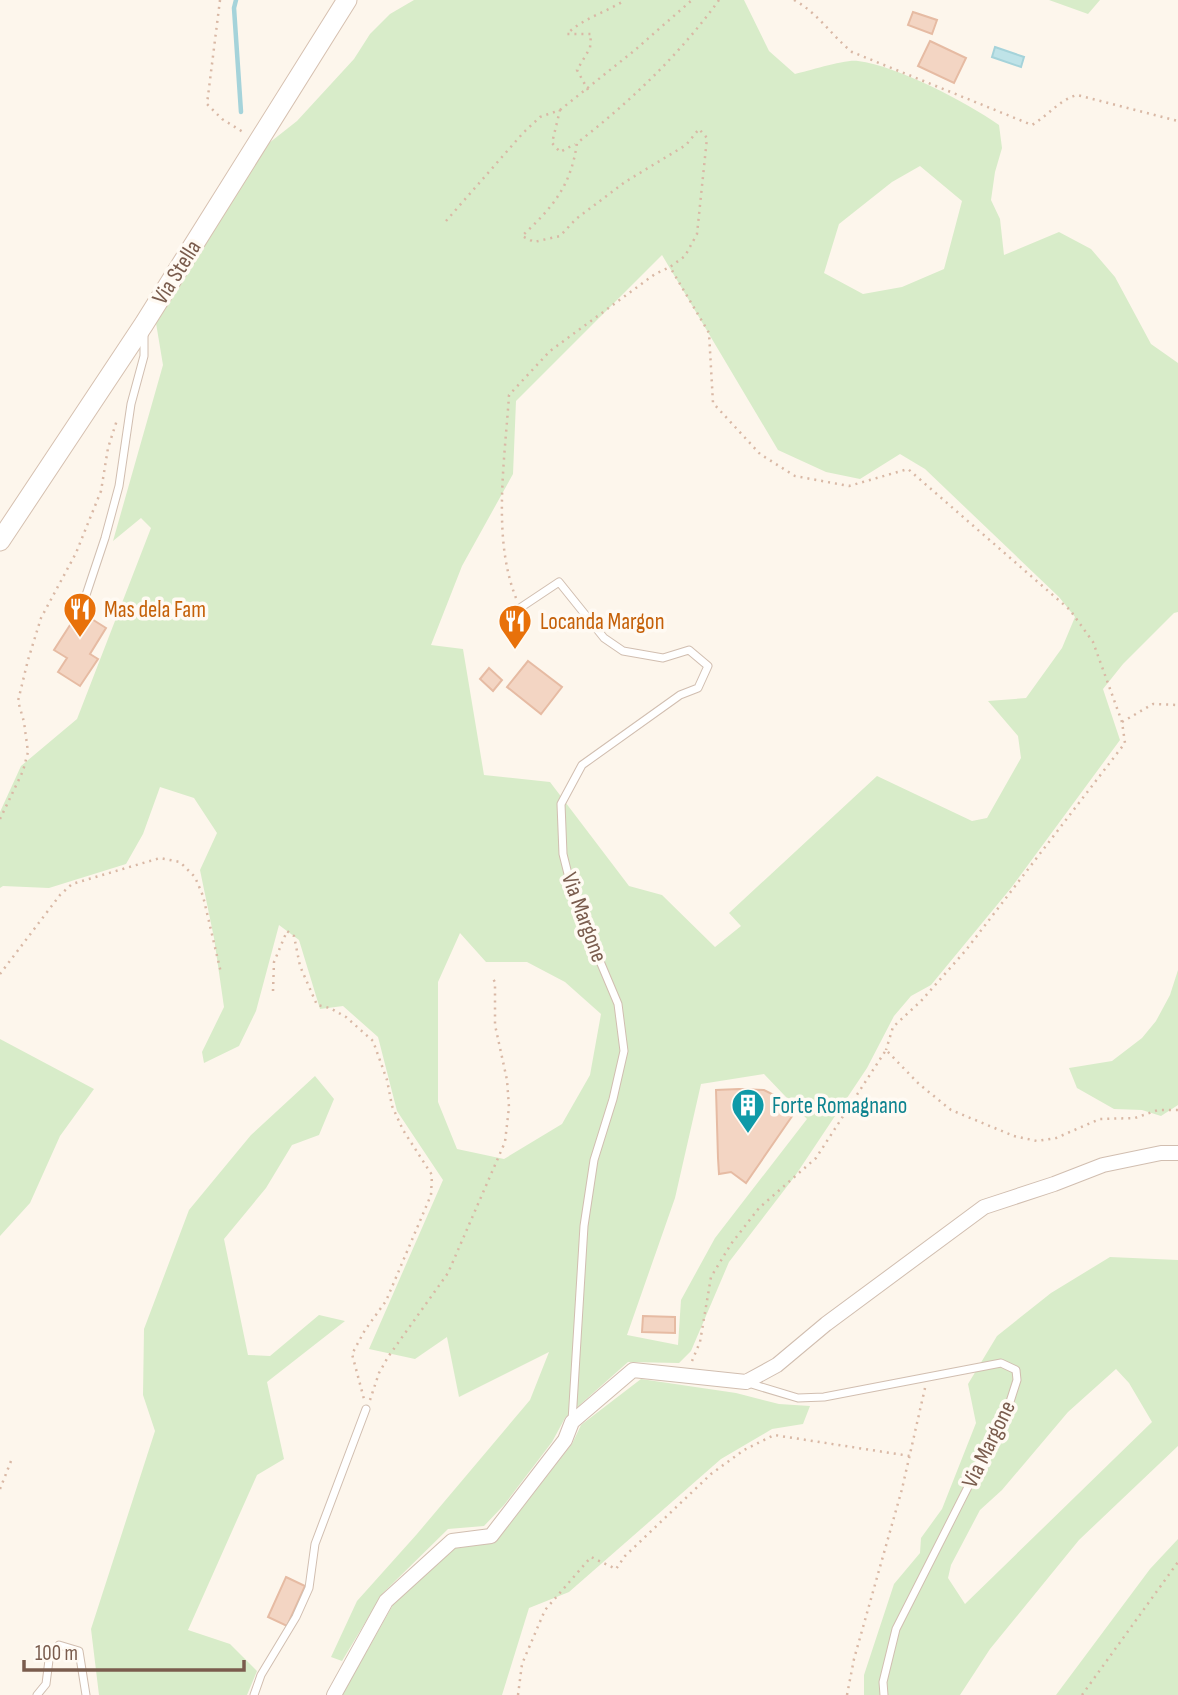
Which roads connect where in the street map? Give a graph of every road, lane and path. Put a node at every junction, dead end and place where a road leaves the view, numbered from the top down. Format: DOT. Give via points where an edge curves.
graph roads {
  1 [pos="220,0"];
  2 [pos="347,0"];
  3 [pos="625,0"];
  4 [pos="692,0"];
  5 [pos="719,0"];
  6 [pos="794,0"];
  7 [pos="588,90"];
  8 [pos="560,110"];
  9 [pos="1178,121"];
  10 [pos="258,141"];
  11 [pos="577,143"];
  12 [pos="446,221"];
  13 [pos="670,268"];
  14 [pos="144,324"];
  15 [pos="131,404"];
  16 [pos="0,541"];
  17 [pos="82,607"];
  18 [pos="520,608"];
  19 [pos="1178,705"];
  20 [pos="1122,722"];
  21 [pos="0,819"];
  22 [pos="221,973"];
  23 [pos="0,974"];
  24 [pos="491,975"];
  25 [pos="273,991"];
  26 [pos="886,1049"];
  27 [pos="1178,1110"];
  28 [pos="1178,1153"];
  29 [pos="686,1376"];
  30 [pos="928,1377"];
  31 [pos="746,1382"];
  32 [pos="366,1409"];
  33 [pos="572,1422"];
  34 [pos="910,1456"];
  35 [pos="10,1461"];
  36 [pos="0,1489"];
  37 [pos="1178,1562"];
  38 [pos="37,1695"];
  39 [pos="86,1695"];
  40 [pos="254,1695"];
  41 [pos="334,1695"];
  42 [pos="518,1695"];
  43 [pos="847,1695"];
  44 [pos="884,1695"];
  45 [pos="1082,1695"];
  1 -- 10 [label="path" via="207,104"];
  2 -- 10 [label="main road, Via Stella"];
  3 -- 7 [label="path" via="577,24 567,34 591,34 590,48 577,70"];
  4 -- 7 [label="path"];
  5 -- 11 [label="path" via="634,95"];
  6 -- 9 [label="path" via="811,9 852,52 1032,125 1062,100 1077,95"];
  7 -- 8 [label="path"];
  8 -- 11 [label="path" via="552,143 560,152"];
  8 -- 12 [label="path" via="540,117 523,133"];
  10 -- 14 [label="main road, Via Stella"];
  11 -- 13 [label="path" via="565,186 547,213 522,236 534,242 560,236 625,182 686,145 699,129 707,138 697,234 685,256"];
  13 -- 18 [label="path" via="655,274 550,351 509,395 502,529 511,585"];
  13 -- 20 [label="path" via="709,333 713,402 760,454 795,477 849,486 908,469 1070,610 1093,642"];
  14 -- 15 [label="lane" via="144,356"];
  14 -- 16 [label="main road, Via Stella"];
  15 -- 17 [label="lane" via="119,486"];
  15 -- 21 [label="path" via="114,422 101,491 76,553 41,618 18,701 28,752"];
  18 -- 33 [label="lane, Via Margone" via="559,582 604,638 623,651 663,658 689,650 708,666 698,688 680,695 582,765 561,804 563,854 575,902 618,1004 624,1051 594,1160 584,1226"];
  19 -- 20 [label="path" via="1153,704"];
  20 -- 26 [label="path" via="1125,743 966,950 893,1027"];
  22 -- 23 [label="path" via="204,896 195,877 180,862 160,858 72,884"];
  24 -- 32 [label="path" via="508,1094 505,1142 449,1273 388,1357"];
  25 -- 32 [label="path" via="274,962 287,931 294,936 300,966 317,1004 346,1017 373,1041 391,1106 432,1175 431,1195 386,1301 352,1354"];
  26 -- 27 [label="path" via="951,1110 1037,1141 1100,1119"];
  26 -- 29 [label="path" via="816,1158 759,1208 711,1276 700,1342"];
  28 -- 31 [label="street" via="1103,1165 984,1207 778,1365"];
  29 -- 31 [label="street, Via Margone"];
  29 -- 33 [label="street, Via Margone" via="633,1370"];
  30 -- 31 [label="lane, Via Margone" via="798,1398"];
  30 -- 34 [label="path"];
  30 -- 44 [label="lane, Via Margone" via="1001,1363 1016,1370 1017,1380 1008,1408 896,1629"];
  32 -- 40 [label="lane" via="315,1544 309,1588"];
  33 -- 41 [label="street, Via Margone" via="565,1440 491,1536 452,1541 386,1601"];
  34 -- 42 [label="path" via="774,1435 744,1450 711,1474 616,1569 592,1557 545,1610 522,1664"];
  34 -- 43 [label="path"];
  35 -- 36 [label="path"];
  37 -- 45 [label="path"];
  38 -- 39 [label="lane" via="46,1684 49,1660 59,1645 79,1651"];
}
